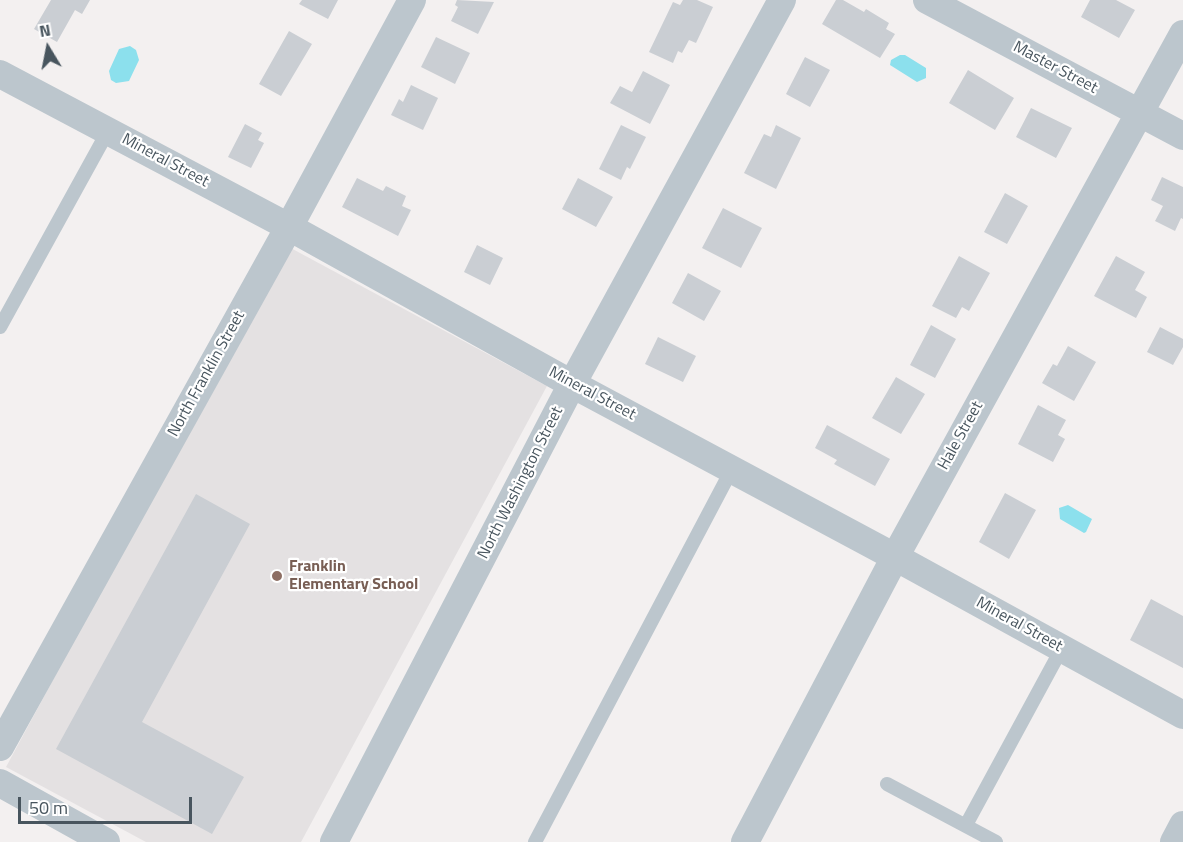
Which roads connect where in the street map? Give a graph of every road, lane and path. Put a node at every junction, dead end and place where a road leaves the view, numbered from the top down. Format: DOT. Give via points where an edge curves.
graph roads {
  1 [pos="412,0"];
  2 [pos="782,0"];
  3 [pos="927,0"];
  4 [pos="1183,34"];
  5 [pos="0,74"];
  6 [pos="1139,113"];
  7 [pos="108,131"];
  8 [pos="1183,136"];
  9 [pos="289,227"];
  10 [pos="0,327"];
  11 [pos="572,384"];
  12 [pos="732,469"];
  13 [pos="895,557"];
  14 [pos="1062,648"];
  15 [pos="1183,715"];
  16 [pos="0,747"];
  17 [pos="0,783"];
  18 [pos="887,784"];
  19 [pos="966,825"];
  20 [pos="1183,825"];
  21 [pos="106,842"];
  22 [pos="334,842"];
  23 [pos="535,842"];
  24 [pos="745,842"];
  25 [pos="996,842"];
  26 [pos="1174,842"];
  1 -- 9 [label="street, North Franklin Street"];
  2 -- 11 [label="street, North Washington Street"];
  3 -- 6 [label="street, Master Street"];
  4 -- 6 [label="street, Hale Street"];
  5 -- 7 [label="street, Mineral Street"];
  6 -- 8 [label="street, Master Street"];
  6 -- 13 [label="street, Hale Street"];
  7 -- 9 [label="street, Mineral Street"];
  7 -- 10 [label="lane"];
  9 -- 11 [label="street, Mineral Street"];
  9 -- 16 [label="street, North Franklin Street"];
  11 -- 12 [label="street, Mineral Street"];
  11 -- 22 [label="street, North Washington Street"];
  12 -- 13 [label="street, Mineral Street"];
  12 -- 23 [label="lane"];
  13 -- 14 [label="street, Mineral Street"];
  13 -- 24 [label="street, Hale Street"];
  14 -- 15 [label="street, Mineral Street"];
  14 -- 19 [label="lane"];
  17 -- 21 [label="street"];
  18 -- 19 [label="lane"];
  19 -- 25 [label="lane"];
  20 -- 26 [label="street"];
}
